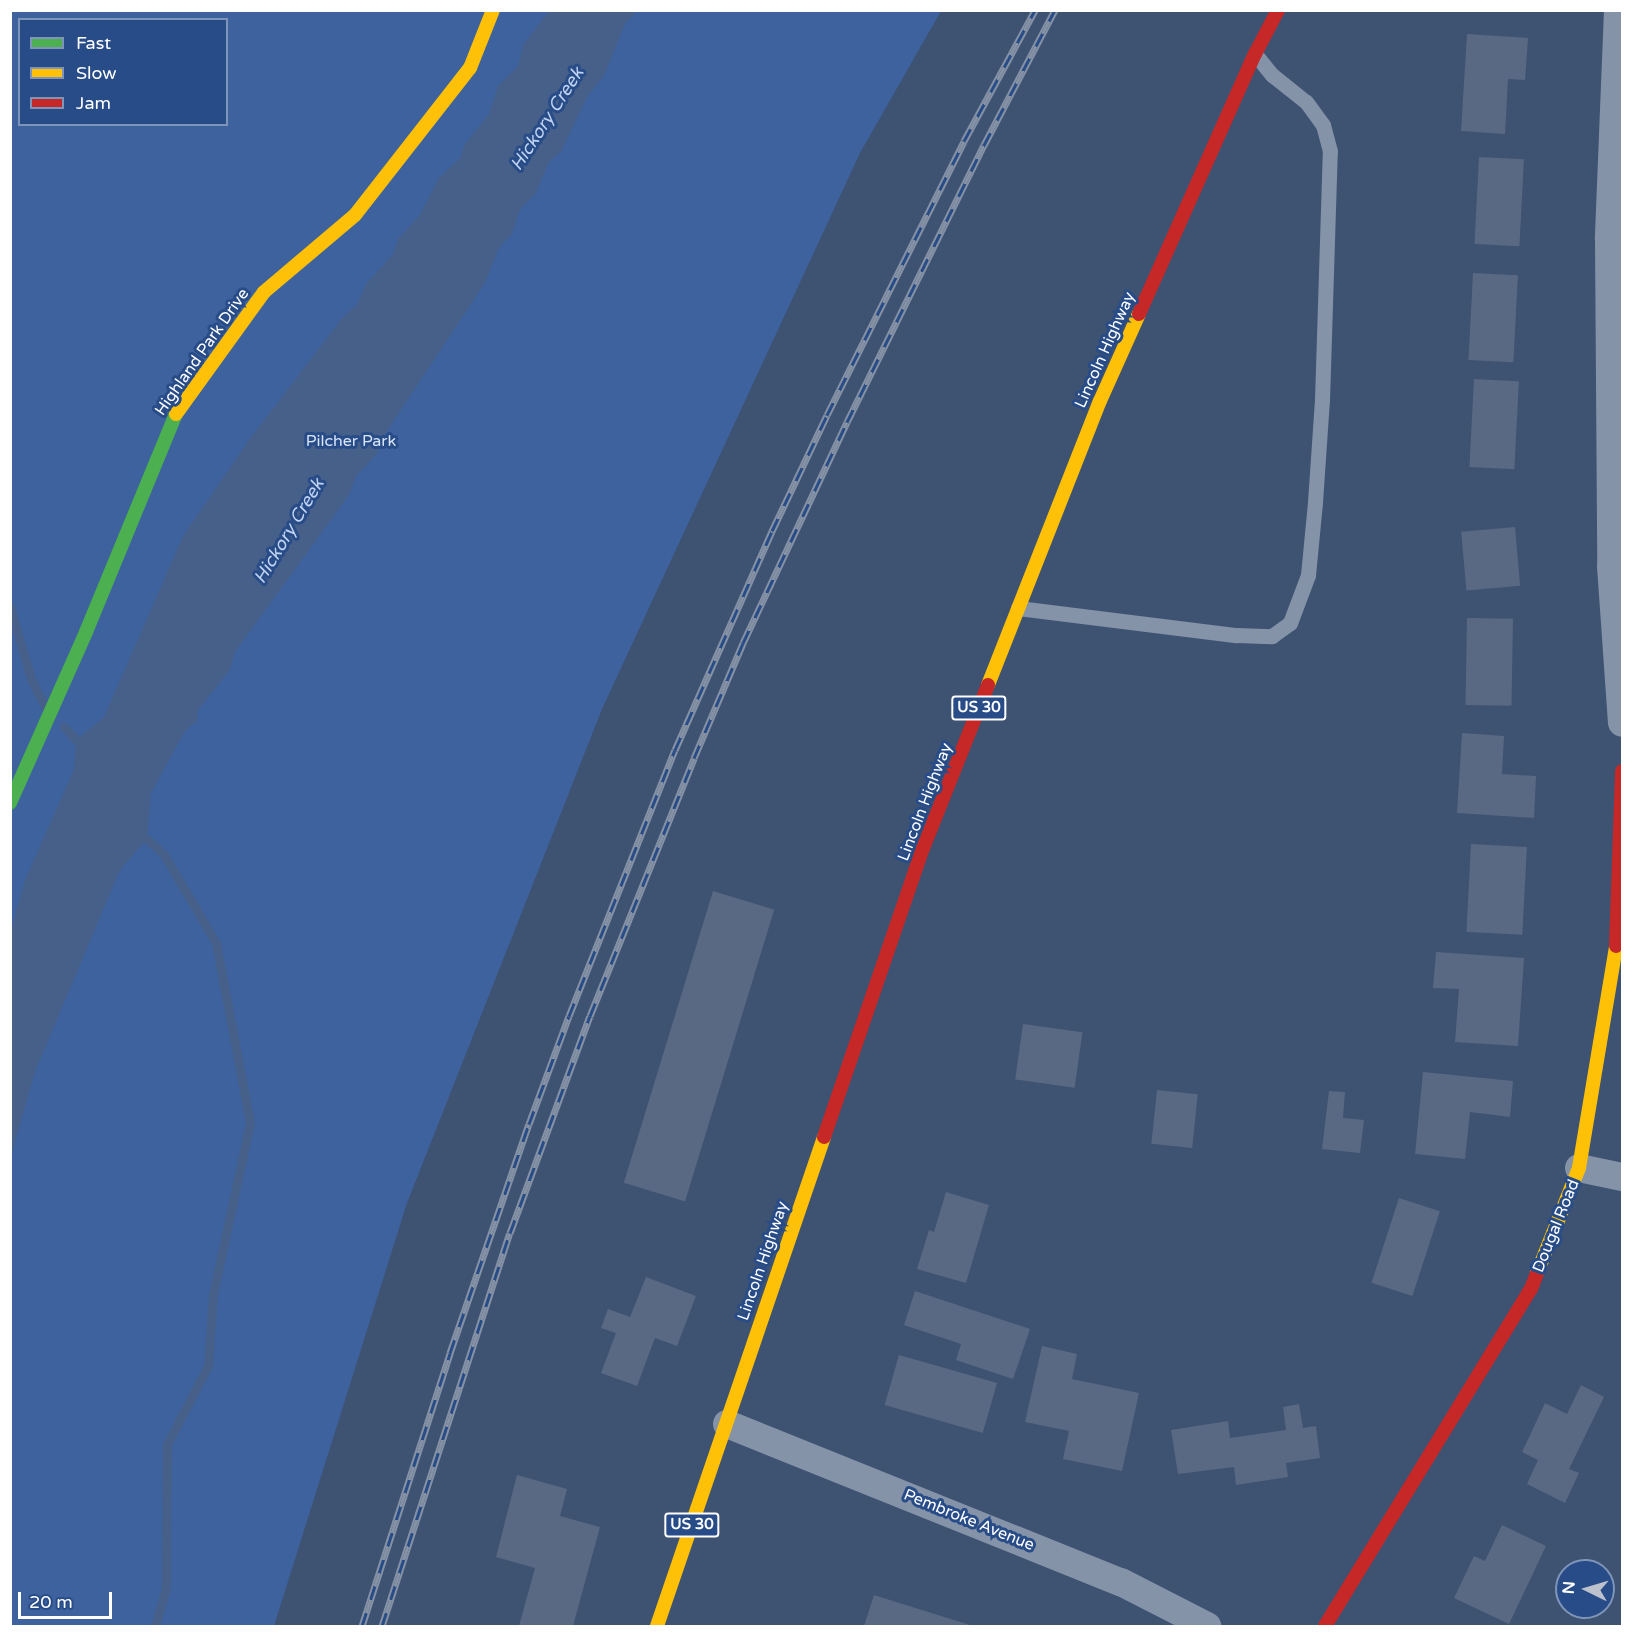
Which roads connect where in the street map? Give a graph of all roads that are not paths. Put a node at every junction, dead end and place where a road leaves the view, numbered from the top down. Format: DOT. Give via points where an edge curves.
graph roads {
  1 [pos="493,10"];
  2 [pos="1278,10"];
  3 [pos="1618,10"];
  4 [pos="1255,54"];
  5 [pos="1018,608"];
  6 [pos="1623,723"];
  7 [pos="1623,771"];
  8 [pos="10,803"];
  9 [pos="1579,1168"];
  10 [pos="1623,1177"];
  11 [pos="727,1424"];
  12 [pos="657,1626"];
  13 [pos="1206,1626"];
  14 [pos="1325,1626"];
  1 -- 8 [label="street, Highland Park Drive" via="470,68 355,215 264,292 173,419 86,632"];
  2 -- 4 [label="street, Lincoln Highway / US 30"];
  3 -- 6 [label="street" via="1609,240 1611,555"];
  4 -- 5 [label="street, Lincoln Highway / US 30" via="1100,401"];
  4 -- 5 [label="lane" via="1272,75 1306,102 1323,125 1330,151 1315,502 1308,575 1290,623 1272,636 1236,635"];
  5 -- 11 [label="street, Lincoln Highway / US 30" via="920,856"];
  7 -- 9 [label="street, Dougal Road" via="1618,936"];
  9 -- 10 [label="street"];
  9 -- 14 [label="street, Dougal Road" via="1531,1289"];
  11 -- 12 [label="street, Lincoln Highway / US 30"];
  11 -- 13 [label="street, Pembroke Avenue" via="1120,1582"];
}
